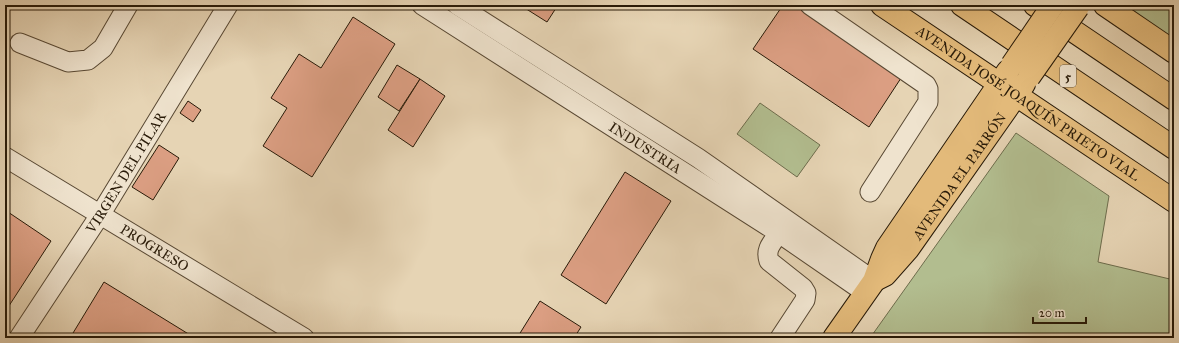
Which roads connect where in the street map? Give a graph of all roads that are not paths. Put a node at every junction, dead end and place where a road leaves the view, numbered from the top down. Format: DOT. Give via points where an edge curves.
graph roads {
  1 [pos="128,5"];
  2 [pos="228,5"];
  3 [pos="422,5"];
  4 [pos="457,5"];
  5 [pos="810,5"];
  6 [pos="882,5"];
  7 [pos="962,5"];
  8 [pos="1035,5"];
  9 [pos="1053,5"];
  10 [pos="1105,5"];
  11 [pos="1078,6"];
  12 [pos="20,43"];
  13 [pos="1174,52"];
  14 [pos="1020,71"];
  15 [pos="1008,89"];
  16 [pos="1174,99"];
  17 [pos="1174,148"];
  18 [pos="5,157"];
  19 [pos="870,192"];
  20 [pos="1174,201"];
  21 [pos="100,215"];
  22 [pos="778,233"];
  23 [pos="870,287"];
  24 [pos="20,338"];
  25 [pos="304,338"];
  26 [pos="780,338"];
  27 [pos="834,338"];
  1 -- 12 [label="street" via="103,48 88,60 68,62"];
  2 -- 21 [label="street, VIRGEN DEL PILAR"];
  3 -- 22 [label="street, INDUSTRIA"];
  4 -- 23 [label="street, INDUSTRIA" via="698,158"];
  5 -- 19 [label="street" via="926,84 928,89 928,102"];
  6 -- 15 [label="main road, AVENIDA JOSÉ JOAQUÍN PRIETO VIAL"];
  7 -- 17 [label="main road, 5"];
  8 -- 16 [label="main road"];
  9 -- 14 [label="main road, AVENIDA EL PARRÓN, bridge"];
  10 -- 13 [label="main road"];
  11 -- 14 [label="main road, AVENIDA EL PARRÓN, bridge"];
  14 -- 15 [label="main road, AVENIDA EL PARRÓN"];
  15 -- 20 [label="main road, AVENIDA JOSÉ JOAQUÍN PRIETO VIAL"];
  15 -- 23 [label="main road, AVENIDA EL PARRÓN" via="887,248"];
  18 -- 21 [label="street, PROGRESO"];
  21 -- 24 [label="street, VIRGEN DEL PILAR"];
  21 -- 25 [label="street, PROGRESO"];
  22 -- 23 [label="street, INDUSTRIA"];
  22 -- 26 [label="street" via="769,246 769,261 806,293 805,300"];
  23 -- 27 [label="main road, AVENIDA EL PARRÓN"];
}
